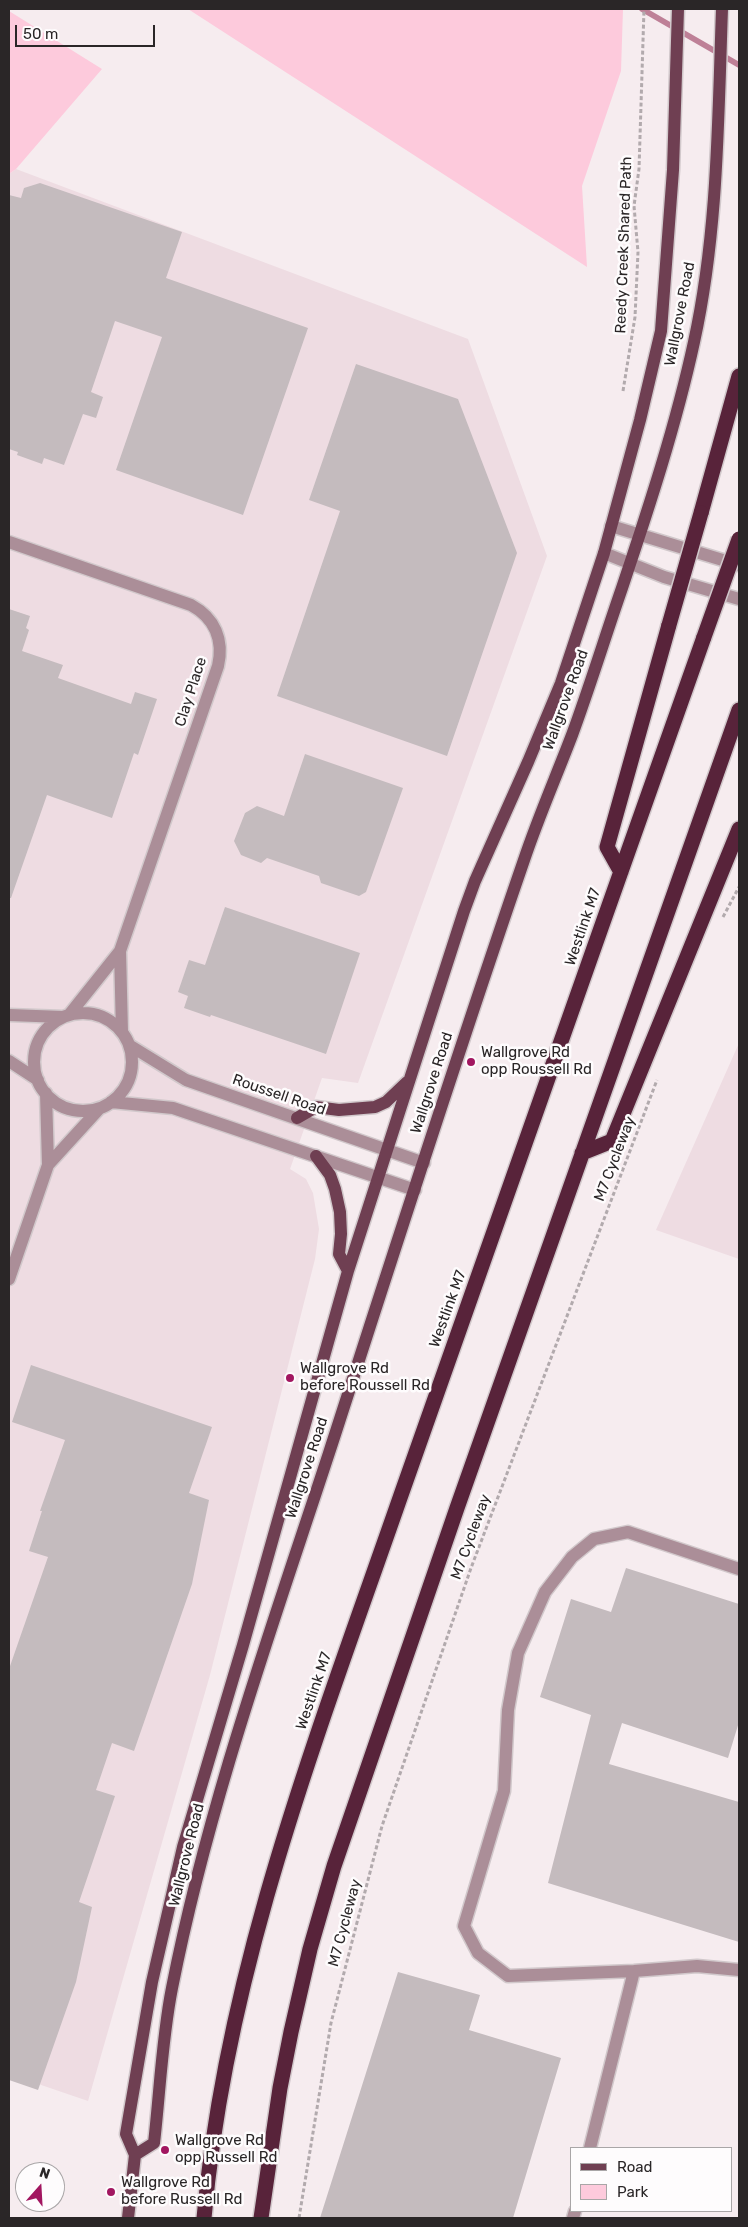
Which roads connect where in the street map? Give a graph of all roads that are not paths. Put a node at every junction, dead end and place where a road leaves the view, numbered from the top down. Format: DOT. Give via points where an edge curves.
graph roads {
  1 [pos="678,9"];
  2 [pos="722,9"];
  3 [pos="739,376"];
  4 [pos="610,526"];
  5 [pos="639,535"];
  6 [pos="739,539"];
  7 [pos="9,542"];
  8 [pos="604,553"];
  9 [pos="630,563"];
  10 [pos="739,565"];
  11 [pos="739,599"];
  12 [pos="739,710"];
  13 [pos="739,829"];
  14 [pos="621,872"];
  15 [pos="120,951"];
  16 [pos="9,1015"];
  17 [pos="66,1016"];
  18 [pos="122,1032"];
  19 [pos="129,1046"];
  20 [pos="9,1061"];
  21 [pos="410,1079"];
  22 [pos="38,1080"];
  23 [pos="46,1093"];
  24 [pos="112,1102"];
  25 [pos="99,1109"];
  26 [pos="297,1118"];
  27 [pos="387,1150"];
  28 [pos="582,1154"];
  29 [pos="316,1156"];
  30 [pos="424,1163"];
  31 [pos="48,1165"];
  32 [pos="378,1178"];
  33 [pos="415,1190"];
  34 [pos="348,1271"];
  35 [pos="9,1279"];
  36 [pos="739,1569"];
  37 [pos="739,1970"];
  38 [pos="634,1971"];
  39 [pos="590,2147"];
  40 [pos="135,2155"];
  41 [pos="128,2218"];
  42 [pos="204,2218"];
  43 [pos="261,2218"];
  1 -- 4 [label="main road, Wallgrove Road" via="673,170 661,331"];
  2 -- 5 [label="main road, Wallgrove Road" via="716,170 709,250 695,339"];
  3 -- 14 [label="highway, bridge" via="608,847"];
  4 -- 5 [label="street"];
  4 -- 8 [label="main road, Wallgrove Road"];
  5 -- 9 [label="main road, Wallgrove Road"];
  5 -- 10 [label="street"];
  6 -- 14 [label="highway, Westlink M7, bridge"];
  7 -- 15 [label="street, Clay Place" via="191,605 207,616 220,639 218,666"];
  8 -- 9 [label="street"];
  8 -- 21 [label="main road, Wallgrove Road" via="561,682 475,880"];
  9 -- 11 [label="street" via="664,577"];
  9 -- 30 [label="main road, Wallgrove Road" via="586,696 495,941"];
  12 -- 28 [label="highway"];
  13 -- 28 [label="highway" via="612,1141"];
  14 -- 42 [label="highway, Westlink M7" via="295,1803 265,1901 230,2044"];
  15 -- 17 [label="street, Clay Place"];
  15 -- 18 [label="street, Clay Place"];
  16 -- 17 [label="street"];
  17 -- 18 [label="street" via="84,1013 98,1016"];
  17 -- 22 [label="street" via="52,1024 38,1044 34,1056"];
  18 -- 19 [label="street"];
  19 -- 24 [label="street" via="132,1071 121,1094"];
  19 -- 26 [label="street, Roussell Road" via="186,1080"];
  20 -- 22 [label="street"];
  21 -- 26 [label="main road" via="375,1108 339,1110 316,1107"];
  21 -- 27 [label="main road, Wallgrove Road"];
  22 -- 23 [label="street"];
  23 -- 25 [label="street" via="56,1103 70,1109"];
  23 -- 31 [label="street"];
  24 -- 25 [label="street"];
  24 -- 29 [label="street" via="173,1108"];
  25 -- 31 [label="street"];
  26 -- 27 [label="street, Roussell Road"];
  27 -- 30 [label="street, Roussell Road"];
  27 -- 32 [label="main road, Wallgrove Road"];
  28 -- 43 [label="highway" via="334,1866 291,2032"];
  29 -- 32 [label="street"];
  29 -- 34 [label="main road" via="330,1174 335,1189 340,1212 339,1254"];
  30 -- 33 [label="main road, Wallgrove Road"];
  31 -- 35 [label="street"];
  32 -- 33 [label="street"];
  32 -- 34 [label="main road, Wallgrove Road"];
  33 -- 40 [label="main road, Wallgrove Road" via="210,1823 171,1996 154,2143"];
  34 -- 40 [label="main road, Wallgrove Road" via="172,1889 126,2134"];
  36 -- 38 [label="street" via="628,1532 594,1539 572,1557 545,1592 518,1653 508,1710 504,1791 464,1926 478,1953 508,1976"];
  37 -- 38 [label="street" via="697,1966"];
  38 -- 39 [label="street"];
  40 -- 41 [label="main road, Wallgrove Road"];
}
